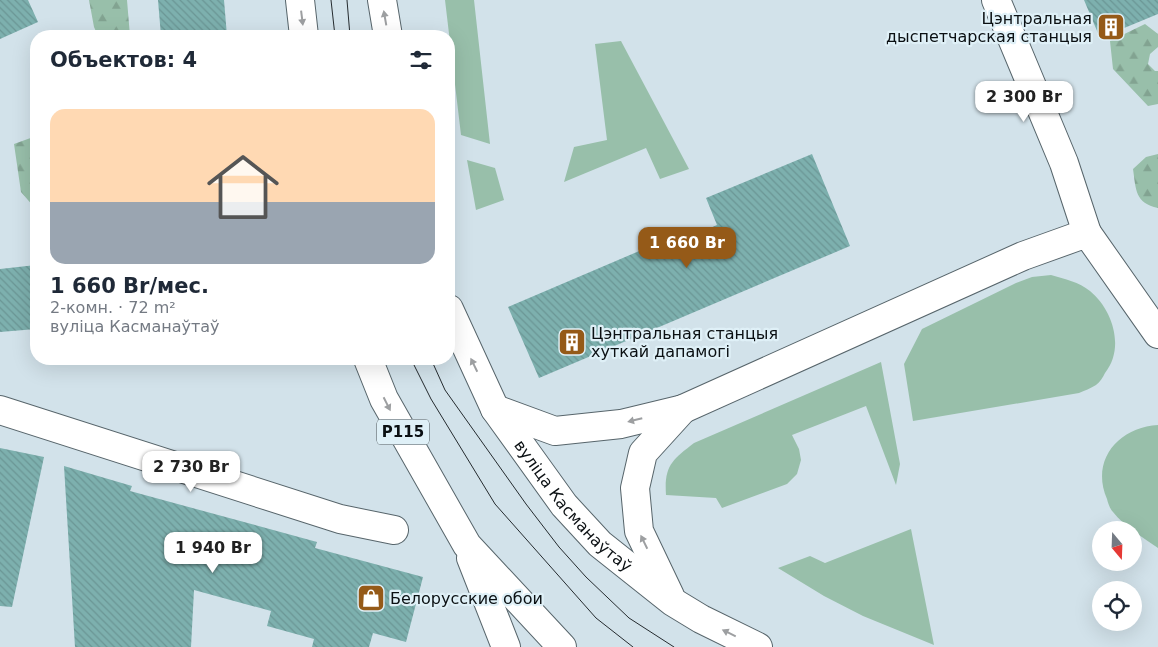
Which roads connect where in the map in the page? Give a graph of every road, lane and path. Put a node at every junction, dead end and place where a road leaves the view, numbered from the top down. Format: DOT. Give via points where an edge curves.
graph roads {
  1 [pos="300,0"];
  2 [pos="382,0"];
  3 [pos="996,0"];
  4 [pos="303,30"];
  5 [pos="387,30"];
  6 [pos="1087,232"];
  7 [pos="455,322"];
  8 [pos="1158,334"];
  9 [pos="370,365"];
  10 [pos="495,409"];
  11 [pos="683,409"];
  12 [pos="0,410"];
  13 [pos="394,530"];
  14 [pos="467,545"];
  15 [pos="673,602"];
  16 [pos="506,647"];
  17 [pos="562,647"];
  18 [pos="758,647"];
  1 -- 4 [label="main road, one-way"];
  5 -- 2 [label="main road, one-way"];
  3 -- 6 [label="main road" via="1064,163"];
  6 -- 8 [label="main road"];
  6 -- 11 [label="main road" via="1023,256"];
  10 -- 7 [label="main road, вуліца Касманаўтаў, one-way"];
  9 -- 14 [label="main road, Р115, one-way" via="384,399"];
  11 -- 10 [label="main road, one-way" via="621,424 555,431"];
  10 -- 15 [label="main road, вуліца Касманаўтаў" via="564,505 600,544"];
  15 -- 11 [label="main road, one-way" via="639,531 635,488 643,453"];
  12 -- 13 [label="main road" via="340,518"];
  14 -- 16 [label="main road"];
  14 -- 17 [label="main road, Р115"];
  18 -- 15 [label="main road, вуліца Касманаўтаў, one-way"];
}
